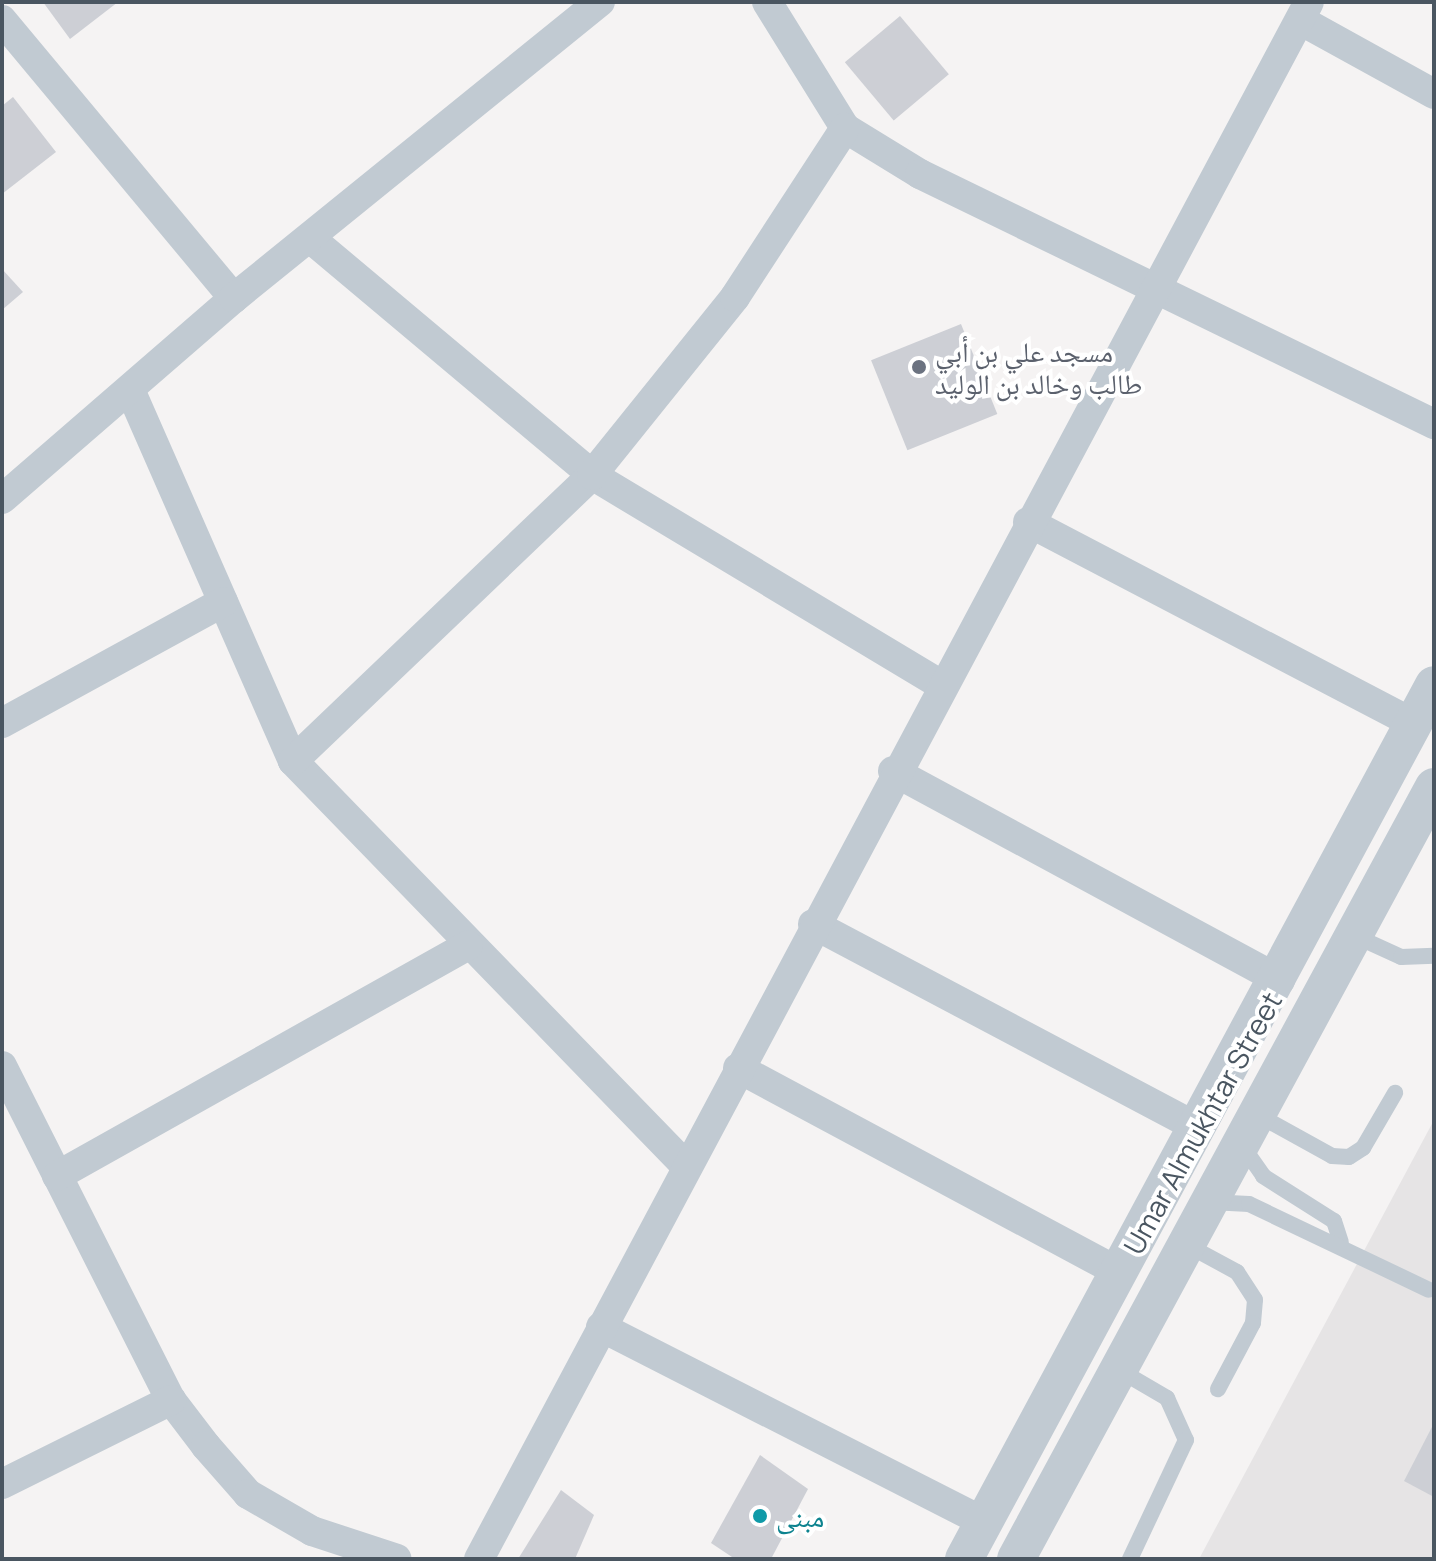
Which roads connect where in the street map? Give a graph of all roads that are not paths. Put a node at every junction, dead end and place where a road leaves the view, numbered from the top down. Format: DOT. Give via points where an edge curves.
graph roads {
  1 [pos="600,2"];
  2 [pos="767,2"];
  3 [pos="1304,11"];
  4 [pos="2,20"];
  5 [pos="1434,94"];
  6 [pos="845,128"];
  7 [pos="310,238"];
  8 [pos="1156,293"];
  9 [pos="234,298"];
  10 [pos="131,392"];
  11 [pos="1434,424"];
  12 [pos="592,475"];
  13 [pos="2,499"];
  14 [pos="1028,522"];
  15 [pos="223,602"];
  16 [pos="940,684"];
  17 [pos="1434,685"];
  18 [pos="2,723"];
  19 [pos="1414,724"];
  20 [pos="293,761"];
  21 [pos="893,771"];
  22 [pos="1434,787"];
  23 [pos="813,924"];
  24 [pos="1353,935"];
  25 [pos="468,945"];
  26 [pos="1434,956"];
  27 [pos="1280,980"];
  28 [pos="2,1066"];
  29 [pos="738,1068"];
  30 [pos="1395,1093"];
  31 [pos="1199,1128"];
  32 [pos="1249,1128"];
  33 [pos="686,1166"];
  34 [pos="57,1176"];
  35 [pos="1210,1202"];
  36 [pos="1341,1242"];
  37 [pos="1187,1245"];
  38 [pos="1120,1273"];
  39 [pos="1429,1290"];
  40 [pos="601,1327"];
  41 [pos="1119,1370"];
  42 [pos="1218,1389"];
  43 [pos="171,1400"];
  44 [pos="2,1484"];
  45 [pos="984,1522"];
  46 [pos="397,1559"];
  47 [pos="479,1559"];
  48 [pos="964,1559"];
  49 [pos="1016,1559"];
  50 [pos="1130,1559"];
  1 -- 7 [label="street"];
  2 -- 6 [label="street"];
  3 -- 5 [label="street"];
  3 -- 8 [label="street"];
  4 -- 9 [label="street"];
  6 -- 8 [label="street" via="920,174"];
  6 -- 12 [label="street" via="735,297"];
  7 -- 9 [label="street"];
  7 -- 12 [label="street"];
  8 -- 11 [label="street"];
  8 -- 14 [label="street"];
  9 -- 10 [label="street"];
  10 -- 13 [label="street"];
  10 -- 15 [label="street"];
  12 -- 16 [label="street"];
  12 -- 20 [label="street"];
  14 -- 16 [label="street"];
  14 -- 19 [label="street"];
  15 -- 18 [label="street"];
  15 -- 20 [label="street"];
  16 -- 21 [label="street"];
  17 -- 19 [label="street, Umar Almukhtar Street"];
  19 -- 27 [label="street, Umar Almukhtar Street"];
  20 -- 25 [label="street"];
  21 -- 23 [label="street"];
  21 -- 27 [label="street"];
  22 -- 24 [label="street, Umar Almukhtar Street"];
  23 -- 29 [label="street"];
  23 -- 31 [label="street"];
  24 -- 26 [label="lane" via="1401,957"];
  24 -- 32 [label="street, Umar Almukhtar Street"];
  25 -- 33 [label="street"];
  25 -- 34 [label="street"];
  27 -- 31 [label="street, Umar Almukhtar Street"];
  28 -- 34 [label="street"];
  29 -- 33 [label="street"];
  29 -- 38 [label="street"];
  30 -- 32 [label="lane" via="1363,1148 1349,1157"];
  31 -- 38 [label="street, Umar Almukhtar Street"];
  32 -- 35 [label="street, Umar Almukhtar Street"];
  32 -- 36 [label="lane" via="1263,1176 1334,1221"];
  33 -- 40 [label="street"];
  34 -- 43 [label="street"];
  35 -- 36 [label="lane" via="1249,1204 1321,1243"];
  35 -- 37 [label="street, Umar Almukhtar Street"];
  36 -- 39 [label="lane"];
  37 -- 41 [label="street, Umar Almukhtar Street"];
  37 -- 42 [label="lane" via="1237,1272 1255,1300 1253,1323"];
  38 -- 45 [label="street, Umar Almukhtar Street"];
  40 -- 45 [label="street"];
  40 -- 47 [label="street"];
  41 -- 49 [label="street, Umar Almukhtar Street"];
  41 -- 50 [label="lane" via="1167,1398 1186,1440"];
  43 -- 44 [label="street"];
  43 -- 46 [label="street" via="248,1494 312,1531"];
  45 -- 48 [label="street, Umar Almukhtar Street"];
}
